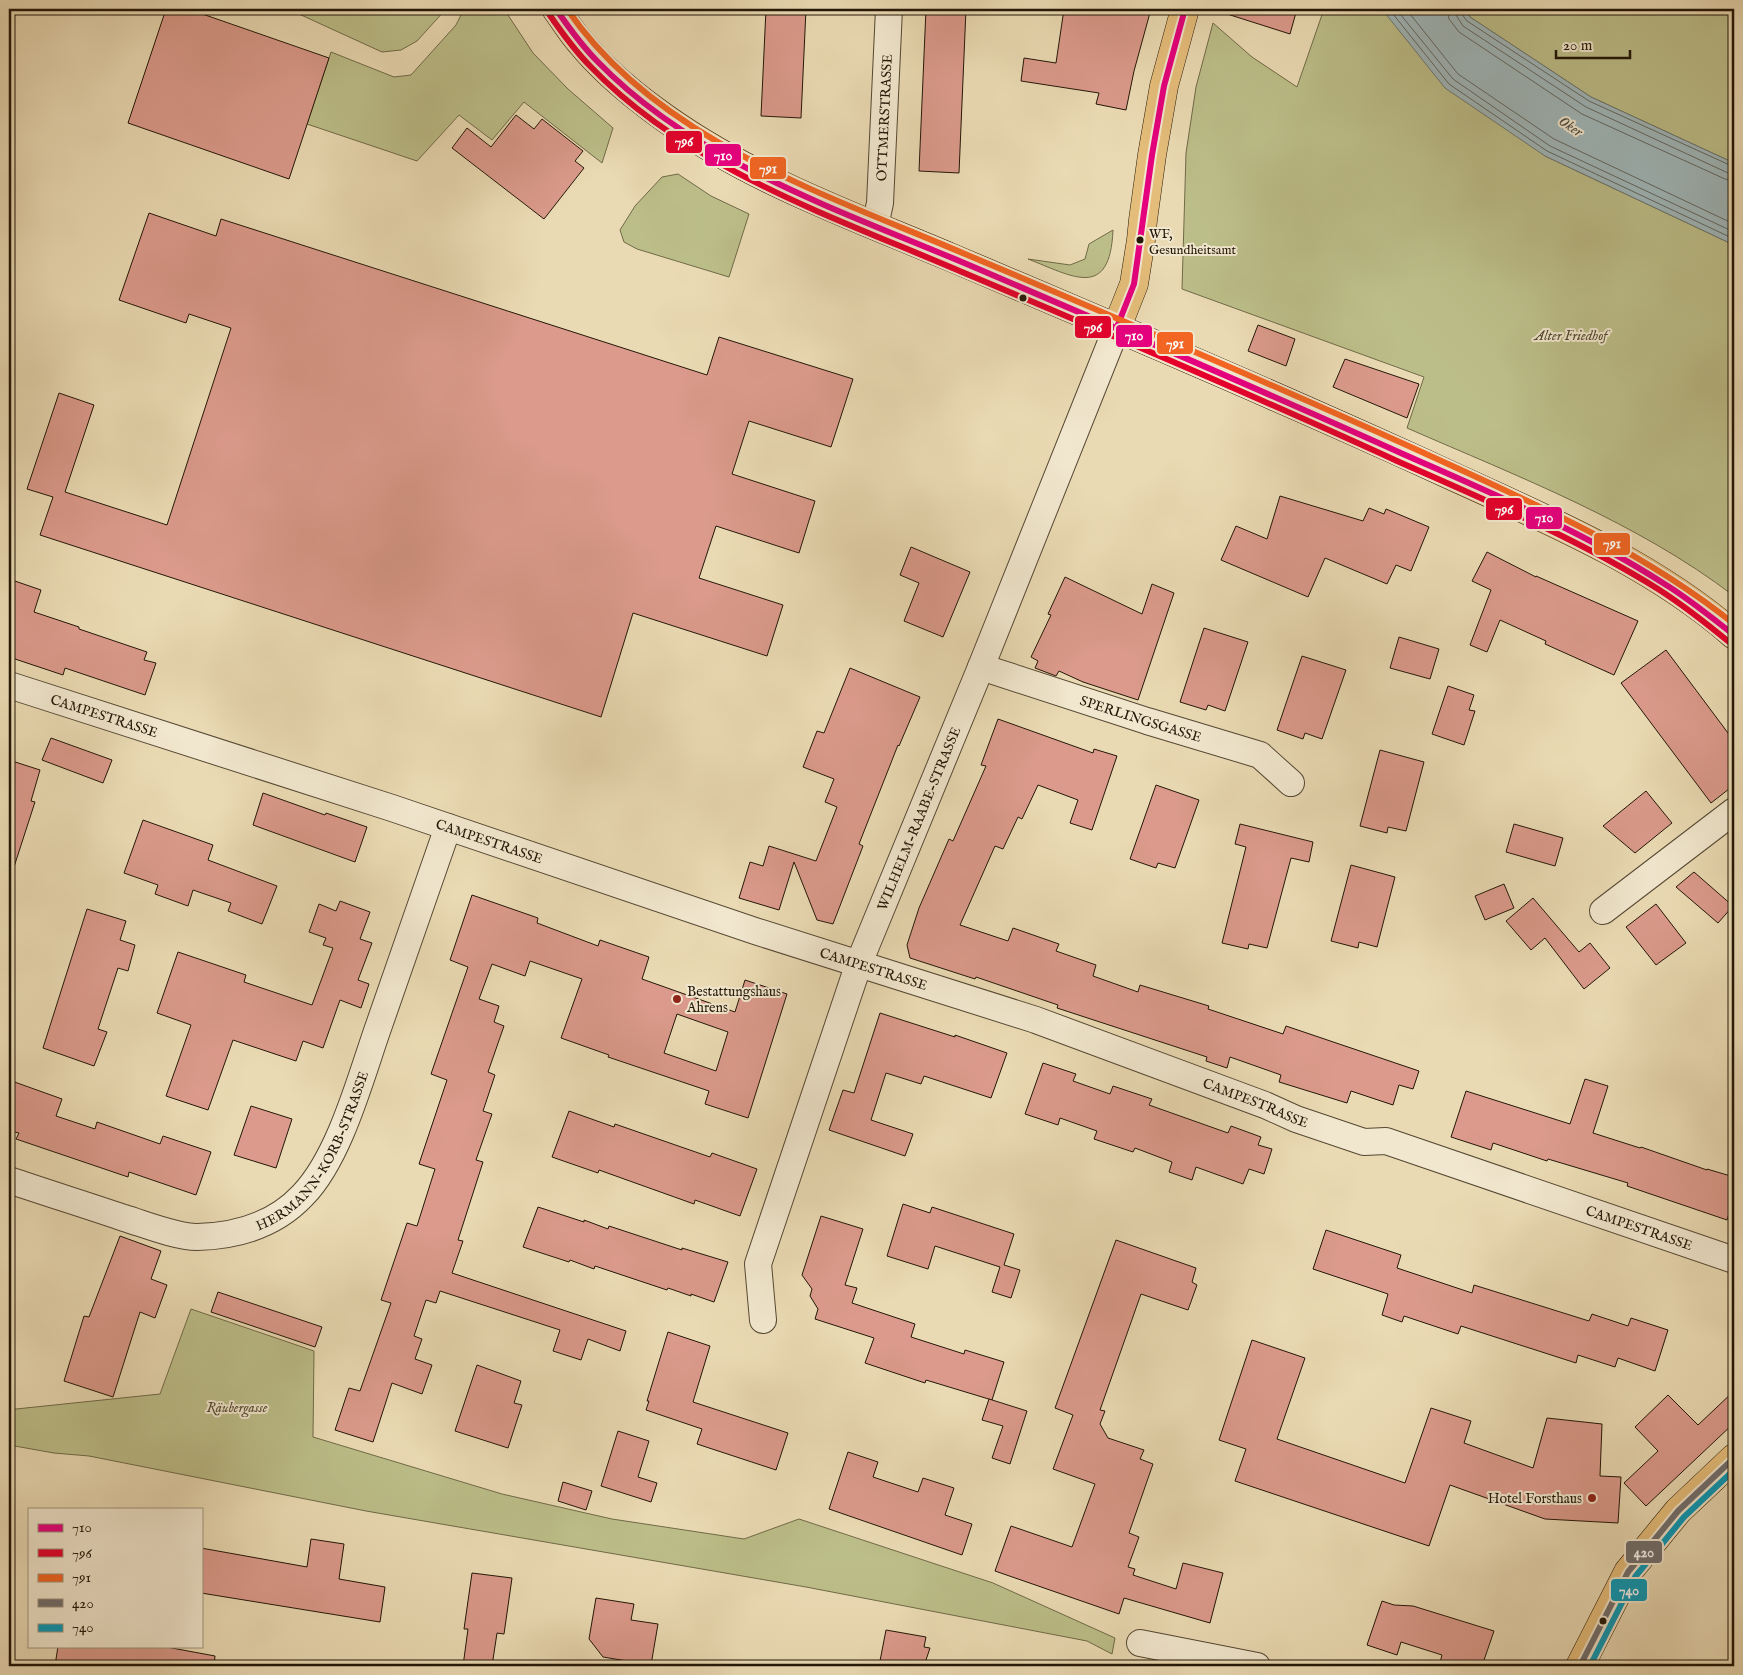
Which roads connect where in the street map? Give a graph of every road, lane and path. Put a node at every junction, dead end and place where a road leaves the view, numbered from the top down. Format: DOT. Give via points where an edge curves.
graph roads {
  1 [pos="556,9"];
  2 [pos="889,9"];
  3 [pos="1185,9"];
  4 [pos="875,226"];
  5 [pos="1117,327"];
  6 [pos="1734,635"];
  7 [pos="981,667"];
  8 [pos="9,685"];
  9 [pos="1291,783"];
  10 [pos="1734,812"];
  11 [pos="448,827"];
  12 [pos="1603,912"];
  13 [pos="860,963"];
  14 [pos="9,1180"];
  15 [pos="1734,1260"];
  16 [pos="763,1320"];
  17 [pos="1734,1458"];
  18 [pos="1140,1643"];
  19 [pos="1257,1666"];
  20 [pos="1580,1666"];
  1 -- 4 [label="main road" via="578,41 605,70 670,122 718,153 770,180"];
  2 -- 4 [label="street, OTTMERSTRASSE" via="880,202"];
  3 -- 5 [label="main road" via="1164,86 1134,284"];
  4 -- 5 [label="main road"];
  5 -- 6 [label="main road" via="1318,415 1588,540 1667,583"];
  5 -- 7 [label="street, WILHELM-RAABE-STRASSE"];
  7 -- 9 [label="street, SPERLINGSGASSE" via="1260,755"];
  7 -- 13 [label="street, WILHELM-RAABE-STRASSE"];
  8 -- 11 [label="street, CAMPESTRASSE"];
  10 -- 12 [label="street"];
  11 -- 13 [label="street, CAMPESTRASSE" via="755,931"];
  11 -- 14 [label="street, HERMANN-KORB-STRASSE" via="333,1151 303,1196 282,1213 256,1228 228,1235 194,1237 158,1229"];
  13 -- 15 [label="street, CAMPESTRASSE" via="1036,1020 1296,1119 1364,1142 1386,1141"];
  13 -- 16 [label="street, WILHELM-RAABE-STRASSE" via="758,1264"];
  17 -- 20 [label="main road" via="1678,1510 1628,1572"];
  18 -- 19 [label="street"];
}
